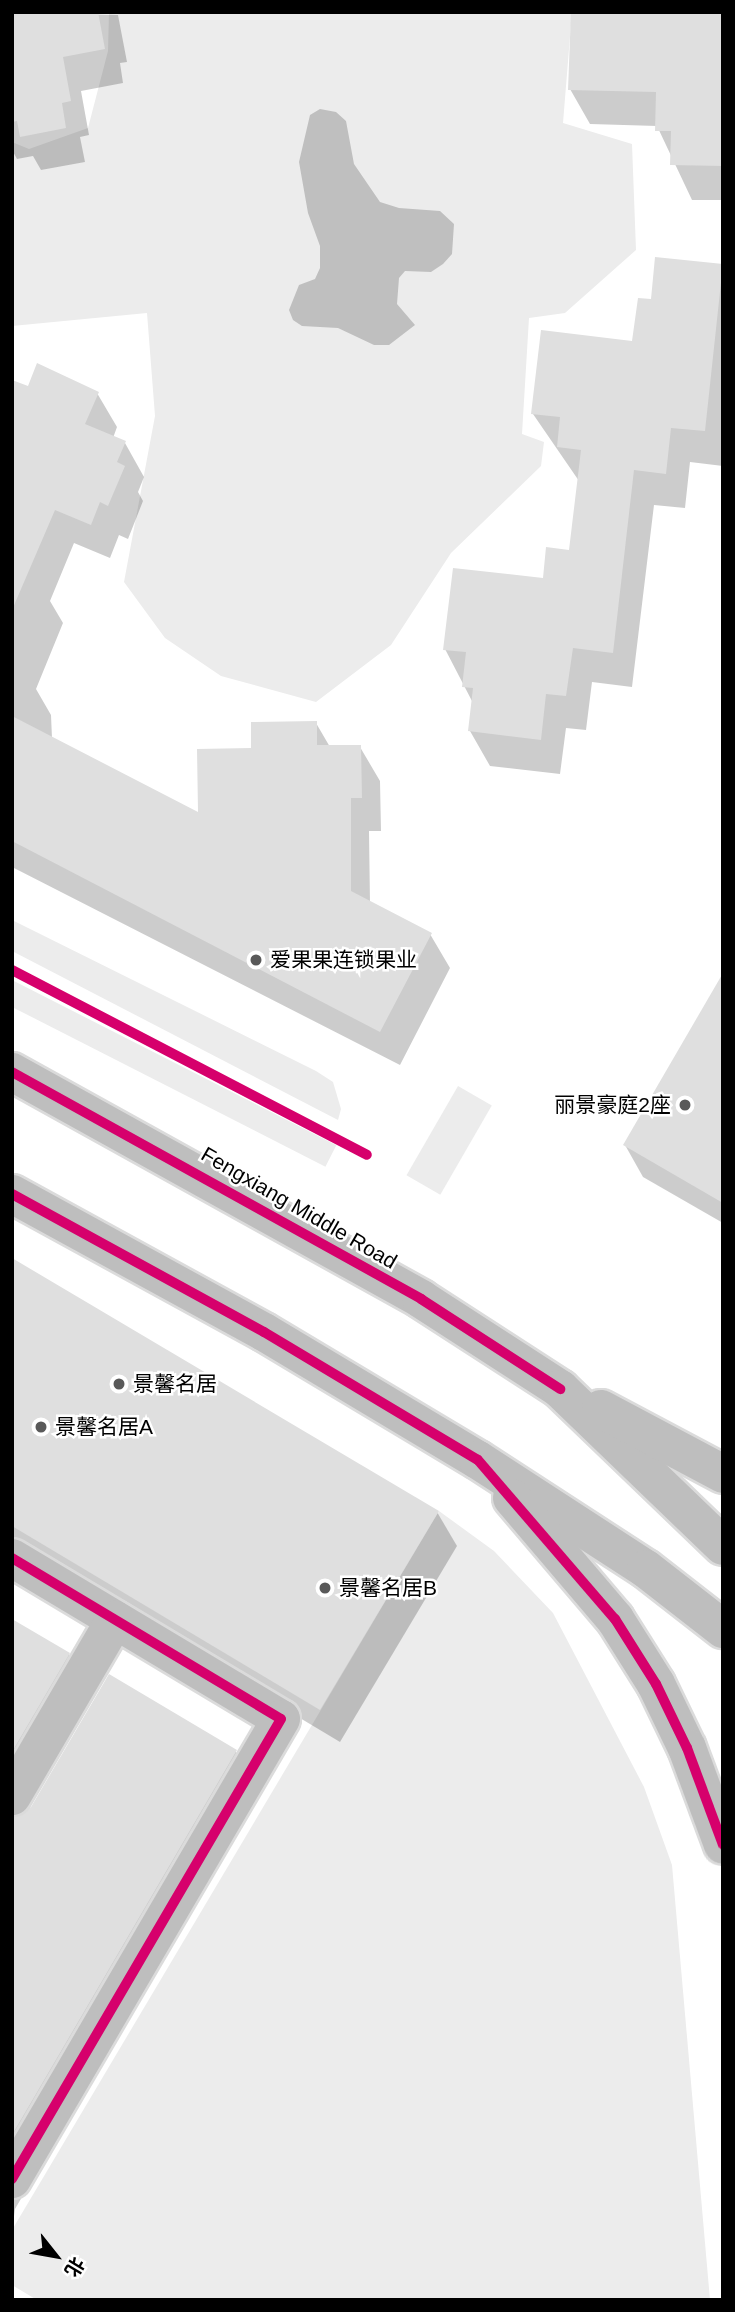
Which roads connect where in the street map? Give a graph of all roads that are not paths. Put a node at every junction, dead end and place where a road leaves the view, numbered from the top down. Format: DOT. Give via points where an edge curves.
graph roads {
  1 [pos="12,1072"];
  2 [pos="12,1194"];
  3 [pos="560,1389"];
  4 [pos="478,1460"];
  5 [pos="723,1474"];
  6 [pos="723,1546"];
  7 [pos="12,1558"];
  8 [pos="115,1620"];
  9 [pos="723,1629"];
  10 [pos="12,1796"];
  11 [pos="723,1845"];
  12 [pos="12,2179"];
  1 -- 3 [label="main road, Fengxiang Middle Road" via="421,1299"];
  2 -- 4 [label="main road" via="264,1332"];
  3 -- 5 [label="main road"];
  3 -- 6 [label="main road, Fengxiang Middle Road"];
  4 -- 9 [label="main road" via="646,1569"];
  4 -- 11 [label="main road" via="567,1559 622,1630 687,1748"];
  7 -- 8 [label="main road"];
  8 -- 10 [label="main road"];
  8 -- 12 [label="main road" via="281,1719"];
}
